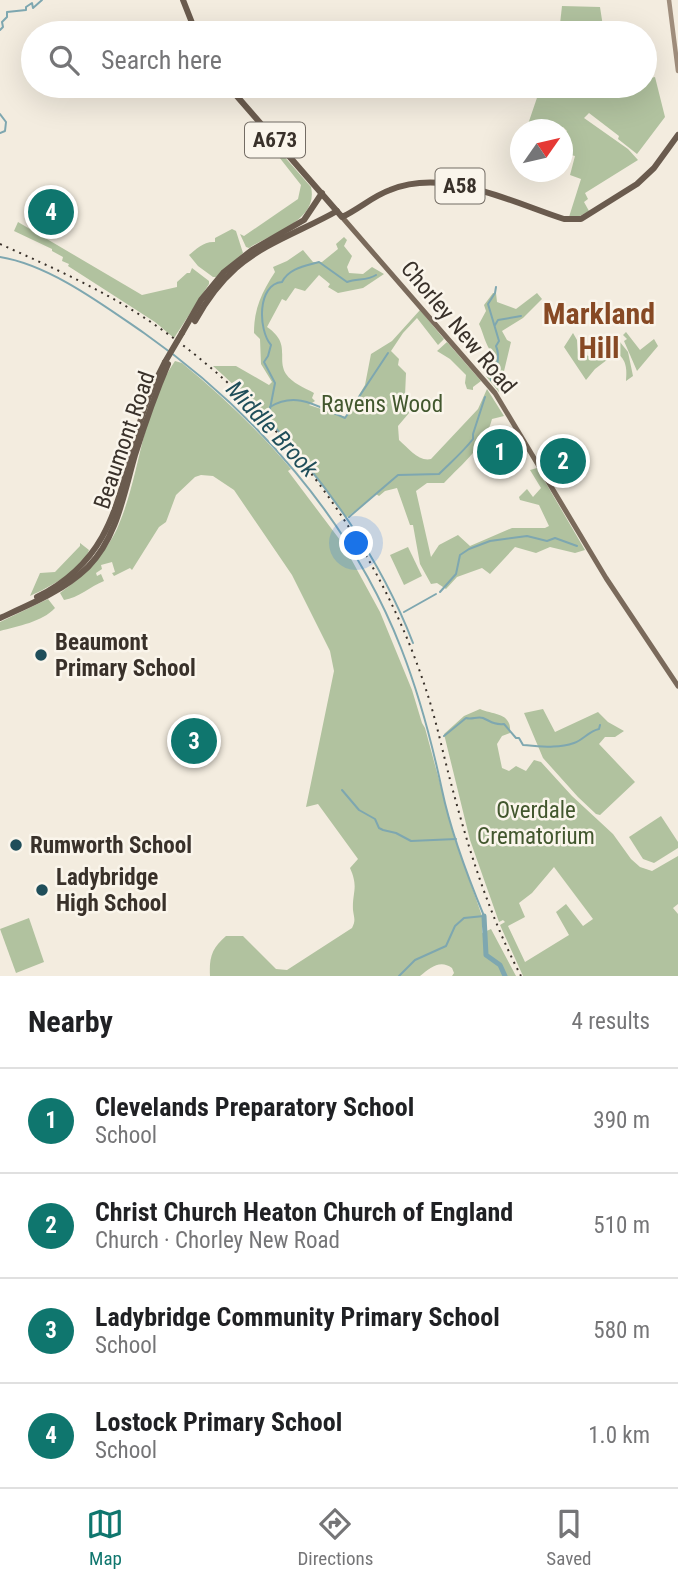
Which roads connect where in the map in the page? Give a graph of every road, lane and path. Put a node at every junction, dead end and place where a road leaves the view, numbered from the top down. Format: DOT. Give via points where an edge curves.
graph roads {
  1 [pos="183,0"];
  2 [pos="669,0"];
  3 [pos="192,21"];
  4 [pos="678,71"];
  5 [pos="238,98"];
  6 [pos="678,135"];
  7 [pos="312,182"];
  8 [pos="322,193"];
  9 [pos="314,205"];
  10 [pos="337,211"];
  11 [pos="342,217"];
  12 [pos="184,334"];
  13 [pos="0,616"];
  14 [pos="678,686"];
  1 -- 3 [label="highway"];
  2 -- 4 [label="main road"];
  5 -- 7 [label="highway, Chorley New Road / A673"];
  6 -- 11 [label="highway, A58" via="642,180 581,219 564,219 486,193 435,183 391,189"];
  7 -- 8 [label="highway, Chorley New Road / A673"];
  7 -- 9 [label="highway"];
  8 -- 9 [label="highway, Beaumont Road"];
  8 -- 10 [label="highway, Chorley New Road / A673"];
  9 -- 12 [label="highway, Beaumont Road" via="294,228 252,250 225,272 201,300"];
  10 -- 11 [label="highway, Chorley New Road / A673"];
  10 -- 12 [label="highway, Beaumont Road" via="237,267"];
  11 -- 14 [label="main road, Chorley New Road / A673" via="495,393 601,570"];
  12 -- 13 [label="highway, Beaumont Road, bridge" via="141,418 110,522 95,550 65,580"];
}
